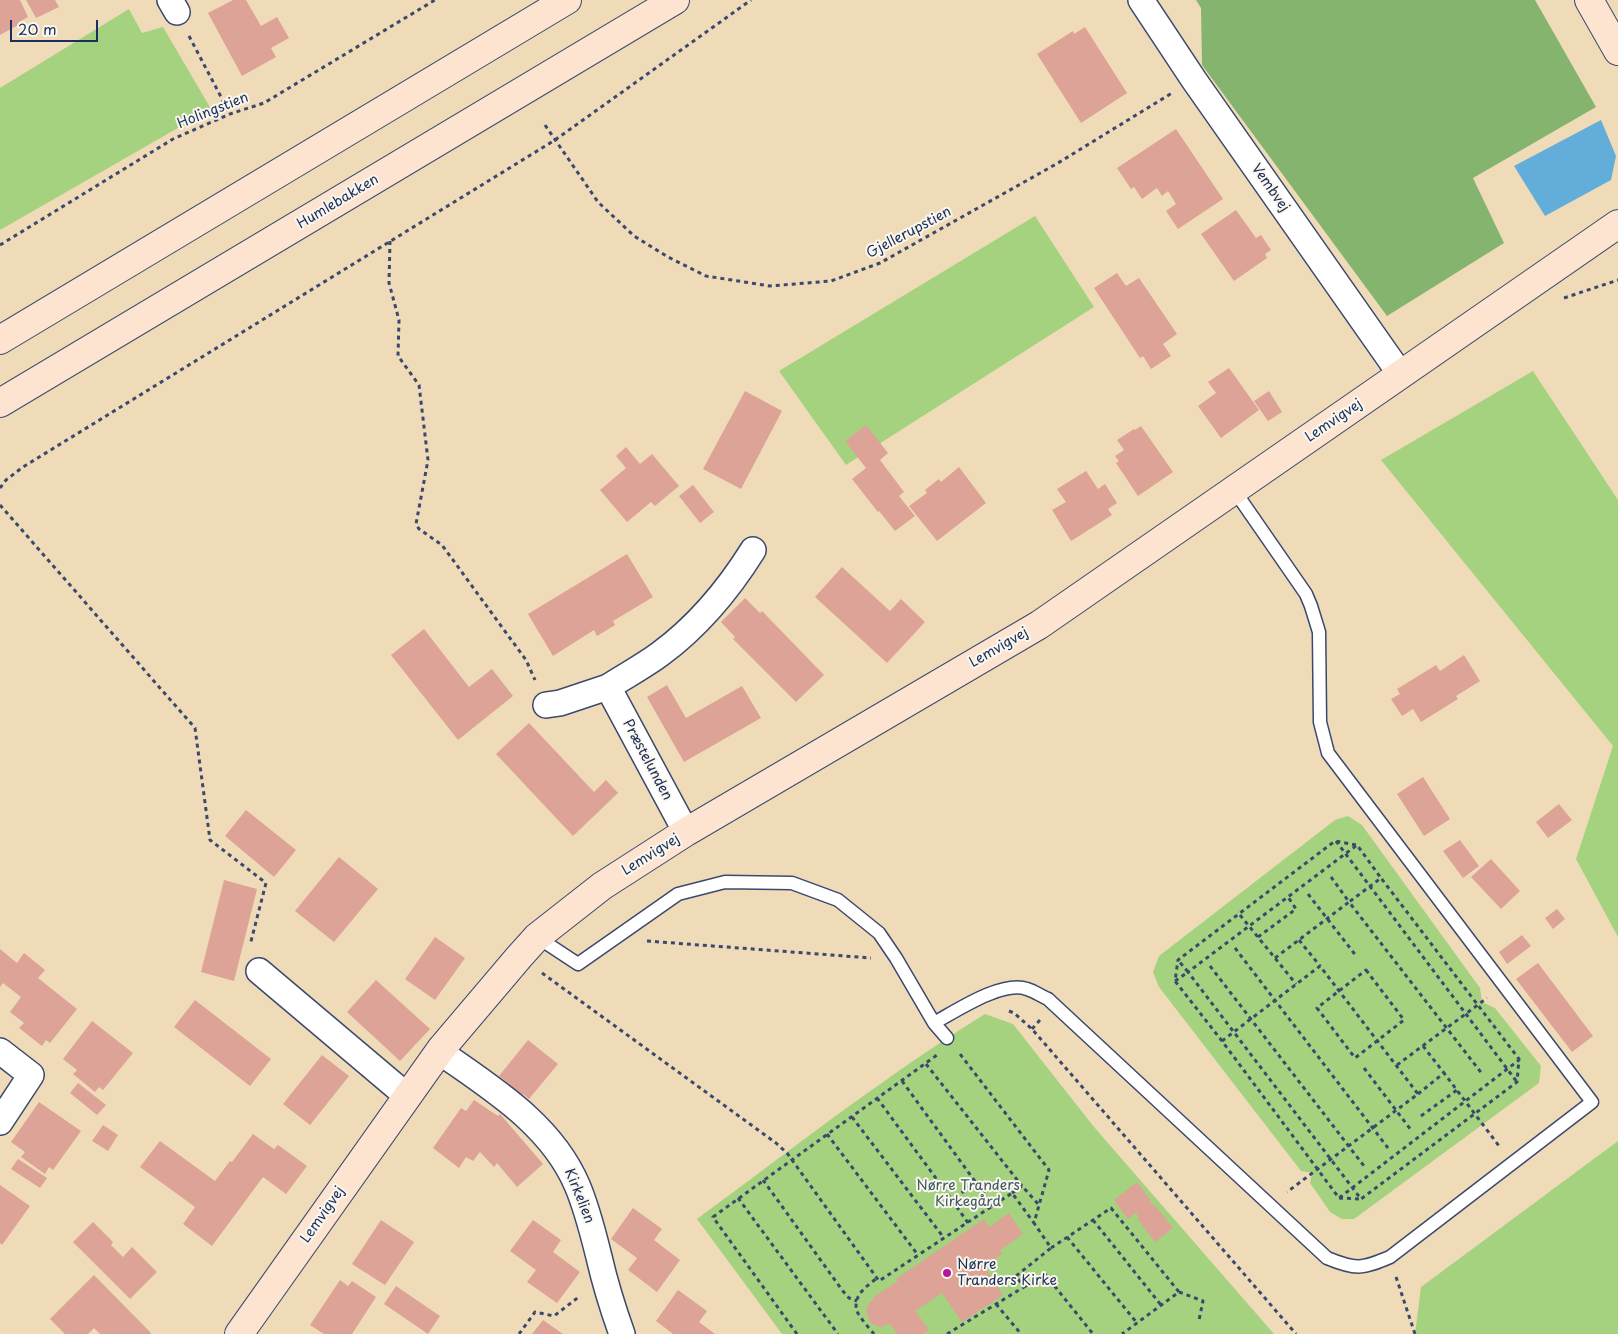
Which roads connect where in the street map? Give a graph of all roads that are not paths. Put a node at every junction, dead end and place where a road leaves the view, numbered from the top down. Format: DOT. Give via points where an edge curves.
graph roads {
  1 [pos="567,0"];
  2 [pos="675,0"];
  3 [pos="1142,0"];
  4 [pos="1589,0"];
  5 [pos="1618,51"];
  6 [pos="1618,224"];
  7 [pos="0,340"];
  8 [pos="1401,374"];
  9 [pos="0,403"];
  10 [pos="1234,490"];
  11 [pos="753,550"];
  12 [pos="608,687"];
  13 [pos="546,706"];
  14 [pos="686,832"];
  15 [pos="538,937"];
  16 [pos="259,971"];
  17 [pos="934,1023"];
  18 [pos="950,1041"];
  19 [pos="0,1051"];
  20 [pos="440,1052"];
  21 [pos="407,1096"];
  22 [pos="0,1122"];
  23 [pos="239,1334"];
  24 [pos="622,1334"];
  1 -- 7 [label="street"];
  2 -- 9 [label="street, Humlebakken"];
  3 -- 8 [label="street, Vembvej" via="1194,80"];
  4 -- 5 [label="street"];
  6 -- 8 [label="street, Lemvigvej"];
  8 -- 10 [label="street, Lemvigvej"];
  10 -- 14 [label="street, Lemvigvej" via="1039,625"];
  10 -- 17 [label="lane" via="1311,606 1319,632 1320,722 1328,753 1592,1102 1390,1257 1368,1266 1347,1267 1327,1258 1048,999 1026,988 1002,989"];
  11 -- 12 [label="street" via="738,575 700,620 661,654"];
  12 -- 13 [label="street"];
  12 -- 14 [label="street, Præstelunden"];
  14 -- 15 [label="street, Lemvigvej" via="602,886"];
  15 -- 17 [label="lane" via="578,964 678,894 725,882 792,882 838,900 879,933"];
  15 -- 20 [label="street, Lemvigvej"];
  16 -- 21 [label="street"];
  17 -- 18 [label="lane"];
  19 -- 22 [label="street" via="32,1075"];
  20 -- 21 [label="street, Lemvigvej"];
  20 -- 24 [label="street, Kirkelien" via="494,1090 555,1146 577,1184"];
  21 -- 23 [label="street, Lemvigvej"];
}
